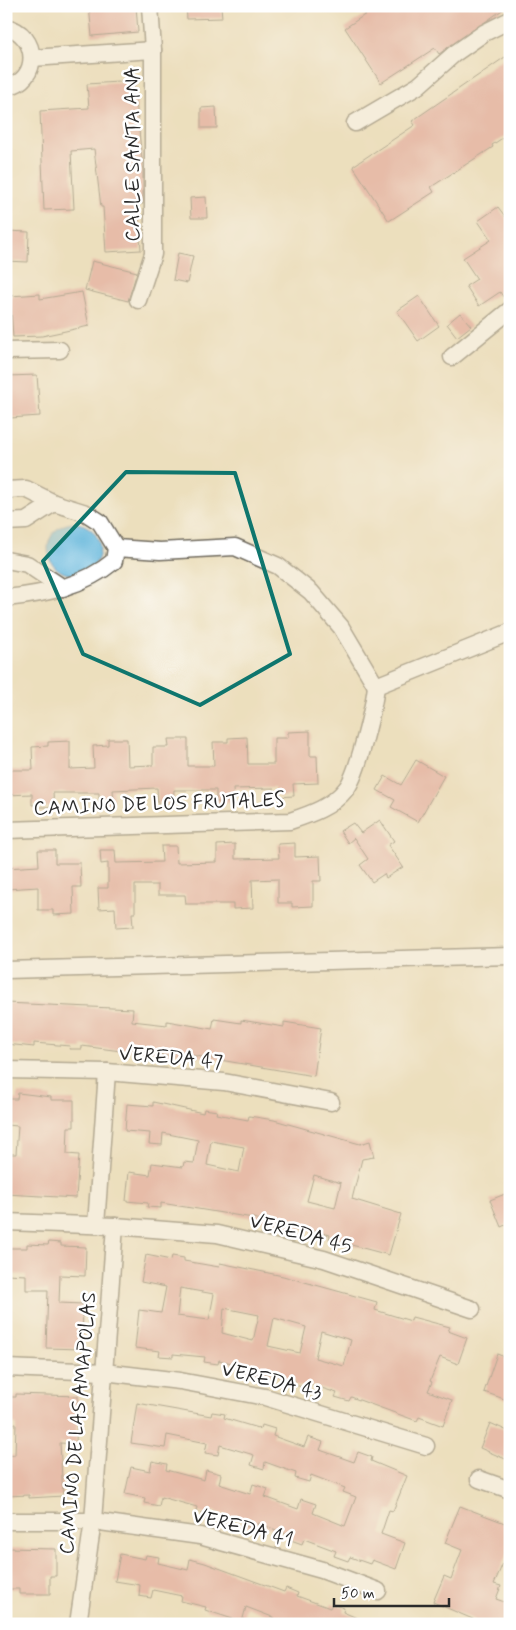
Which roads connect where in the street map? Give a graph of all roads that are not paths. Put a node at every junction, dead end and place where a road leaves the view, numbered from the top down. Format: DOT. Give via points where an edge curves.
graph roads {
  1 [pos="150,6"];
  2 [pos="510,20"];
  3 [pos="6,27"];
  4 [pos="153,50"];
  5 [pos="32,58"];
  6 [pos="6,87"];
  7 [pos="355,123"];
  8 [pos="138,300"];
  9 [pos="510,310"];
  10 [pos="60,350"];
  11 [pos="6,351"];
  12 [pos="452,357"];
  13 [pos="6,490"];
  14 [pos="54,503"];
  15 [pos="6,522"];
  16 [pos="116,548"];
  17 [pos="6,560"];
  18 [pos="63,588"];
  19 [pos="6,598"];
  20 [pos="510,632"];
  21 [pos="376,686"];
  22 [pos="6,830"];
  23 [pos="510,956"];
  24 [pos="6,970"];
  25 [pos="6,1070"];
  26 [pos="107,1072"];
  27 [pos="331,1102"];
  28 [pos="6,1222"];
  29 [pos="96,1225"];
  30 [pos="115,1226"];
  31 [pos="472,1309"];
  32 [pos="6,1368"];
  33 [pos="104,1372"];
  34 [pos="426,1446"];
  35 [pos="479,1479"];
  36 [pos="510,1490"];
  37 [pos="6,1521"];
  38 [pos="93,1522"];
  39 [pos="378,1591"];
  40 [pos="78,1624"];
  1 -- 4 [label="street, CALLE SANTA ANA"];
  2 -- 7 [label="street" via="454,54 418,86"];
  3 -- 5 [label="street" via="24,36"];
  4 -- 5 [label="street"];
  4 -- 8 [label="street, CALLE SANTA ANA" via="153,254"];
  5 -- 6 [label="street" via="30,70 23,79"];
  9 -- 12 [label="street"];
  10 -- 11 [label="street"];
  13 -- 14 [label="street" via="26,489"];
  14 -- 15 [label="street" via="26,521"];
  14 -- 16 [label="street" via="86,513 100,522"];
  16 -- 18 [label="street" via="114,561 98,575"];
  16 -- 21 [label="street" via="160,551 235,547 278,566 311,592 341,627"];
  17 -- 18 [label="street" via="28,564"];
  18 -- 19 [label="street"];
  20 -- 21 [label="street"];
  21 -- 22 [label="street, CAMINO DE LOS FRUTALES" via="355,770 347,789 321,810 290,821"];
  23 -- 24 [label="street"];
  25 -- 26 [label="street, VEREDA 47"];
  26 -- 27 [label="street, VEREDA 47" via="224,1082"];
  26 -- 29 [label="street"];
  28 -- 29 [label="street, VEREDA 45"];
  29 -- 30 [label="street, VEREDA 45"];
  30 -- 31 [label="street, VEREDA 45" via="227,1236 324,1259"];
  30 -- 33 [label="street, CAMINO DE LAS AMAPOLAS"];
  32 -- 33 [label="street, VEREDA 43"];
  33 -- 34 [label="street, VEREDA 43" via="180,1381 265,1397"];
  33 -- 38 [label="street, CAMINO DE LAS AMAPOLAS"];
  35 -- 36 [label="street"];
  37 -- 38 [label="street, VEREDA 41"];
  38 -- 39 [label="street, VEREDA 41" via="200,1536 322,1570"];
  38 -- 40 [label="street, CAMINO DE LAS AMAPOLAS"];
}
